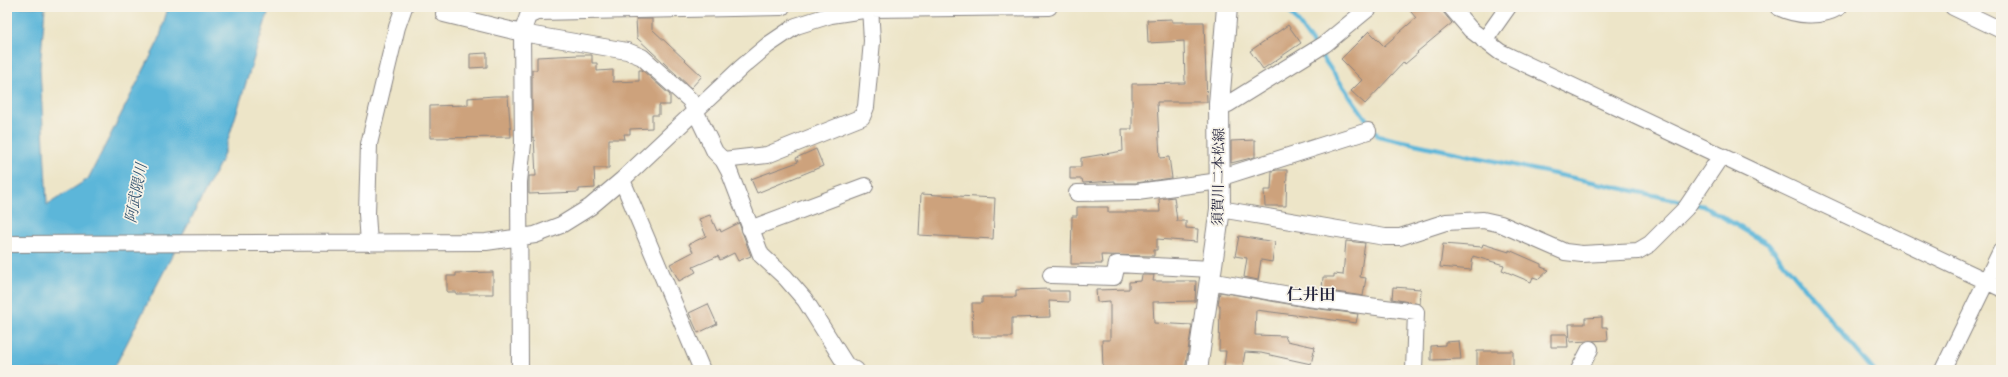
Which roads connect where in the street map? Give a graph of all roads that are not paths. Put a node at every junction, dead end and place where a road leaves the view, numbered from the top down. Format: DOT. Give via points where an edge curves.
graph roads {
  1 [pos="404,7"];
  2 [pos="783,7"];
  3 [pos="1049,7"];
  4 [pos="1227,7"];
  5 [pos="1370,7"];
  6 [pos="1451,7"];
  7 [pos="1508,7"];
  8 [pos="1778,7"];
  9 [pos="1839,7"];
  10 [pos="1953,7"];
  11 [pos="870,8"];
  12 [pos="444,14"];
  13 [pos="796,26"];
  14 [pos="2001,30"];
  15 [pos="522,33"];
  16 [pos="1484,41"];
  17 [pos="1220,104"];
  18 [pos="696,111"];
  19 [pos="1368,131"];
  20 [pos="1721,156"];
  21 [pos="723,160"];
  22 [pos="622,180"];
  23 [pos="1219,180"];
  24 [pos="865,186"];
  25 [pos="1077,193"];
  26 [pos="1220,209"];
  27 [pos="750,229"];
  28 [pos="519,239"];
  29 [pos="369,243"];
  30 [pos="7,244"];
  31 [pos="2001,251"];
  32 [pos="1051,275"];
  33 [pos="1210,275"];
  34 [pos="1994,285"];
  35 [pos="1590,349"];
  36 [pos="520,370"];
  37 [pos="702,370"];
  38 [pos="856,370"];
  39 [pos="1197,370"];
  40 [pos="1414,370"];
  41 [pos="1579,370"];
  42 [pos="1943,370"];
  1 -- 29 [label="street" via="369,144"];
  2 -- 13 [label="street"];
  2 -- 15 [label="street" via="537,12 528,16"];
  3 -- 11 [label="street"];
  4 -- 17 [label="main road, 須賀川二本松線"];
  5 -- 17 [label="street" via="1325,44 1228,104"];
  6 -- 16 [label="street"];
  7 -- 16 [label="street"];
  8 -- 9 [label="street" via="1804,14 1822,14"];
  10 -- 14 [label="street"];
  11 -- 13 [label="street" via="831,15"];
  11 -- 21 [label="street" via="872,41 866,107 862,117 767,155"];
  12 -- 15 [label="street"];
  13 -- 18 [label="street" via="742,67"];
  15 -- 18 [label="street" via="627,51 642,57 690,100"];
  15 -- 28 [label="street" via="523,144 519,182"];
  16 -- 20 [label="street" via="1500,52"];
  17 -- 23 [label="main road, 須賀川二本松線"];
  18 -- 21 [label="street" via="715,152"];
  18 -- 22 [label="street"];
  19 -- 23 [label="street"];
  20 -- 26 [label="street" via="1691,201 1650,244 1638,252 1565,252 1501,224 1483,220 1446,222 1400,237 1385,237"];
  20 -- 34 [label="street"];
  21 -- 27 [label="street"];
  22 -- 28 [label="street" via="590,207 561,225"];
  22 -- 37 [label="street"];
  23 -- 25 [label="street" via="1137,192"];
  23 -- 26 [label="main road, 須賀川二本松線"];
  24 -- 27 [label="street"];
  26 -- 33 [label="main road, 須賀川二本松線"];
  27 -- 38 [label="street" via="761,255 799,292 846,365"];
  28 -- 29 [label="street" via="486,242"];
  28 -- 36 [label="street"];
  29 -- 30 [label="street"];
  31 -- 34 [label="street"];
  32 -- 33 [label="street" via="1114,277 1117,264"];
  33 -- 39 [label="main road, 須賀川二本松線"];
  33 -- 40 [label="street" via="1307,298 1416,312"];
  34 -- 42 [label="street"];
  35 -- 41 [label="street"];
}
